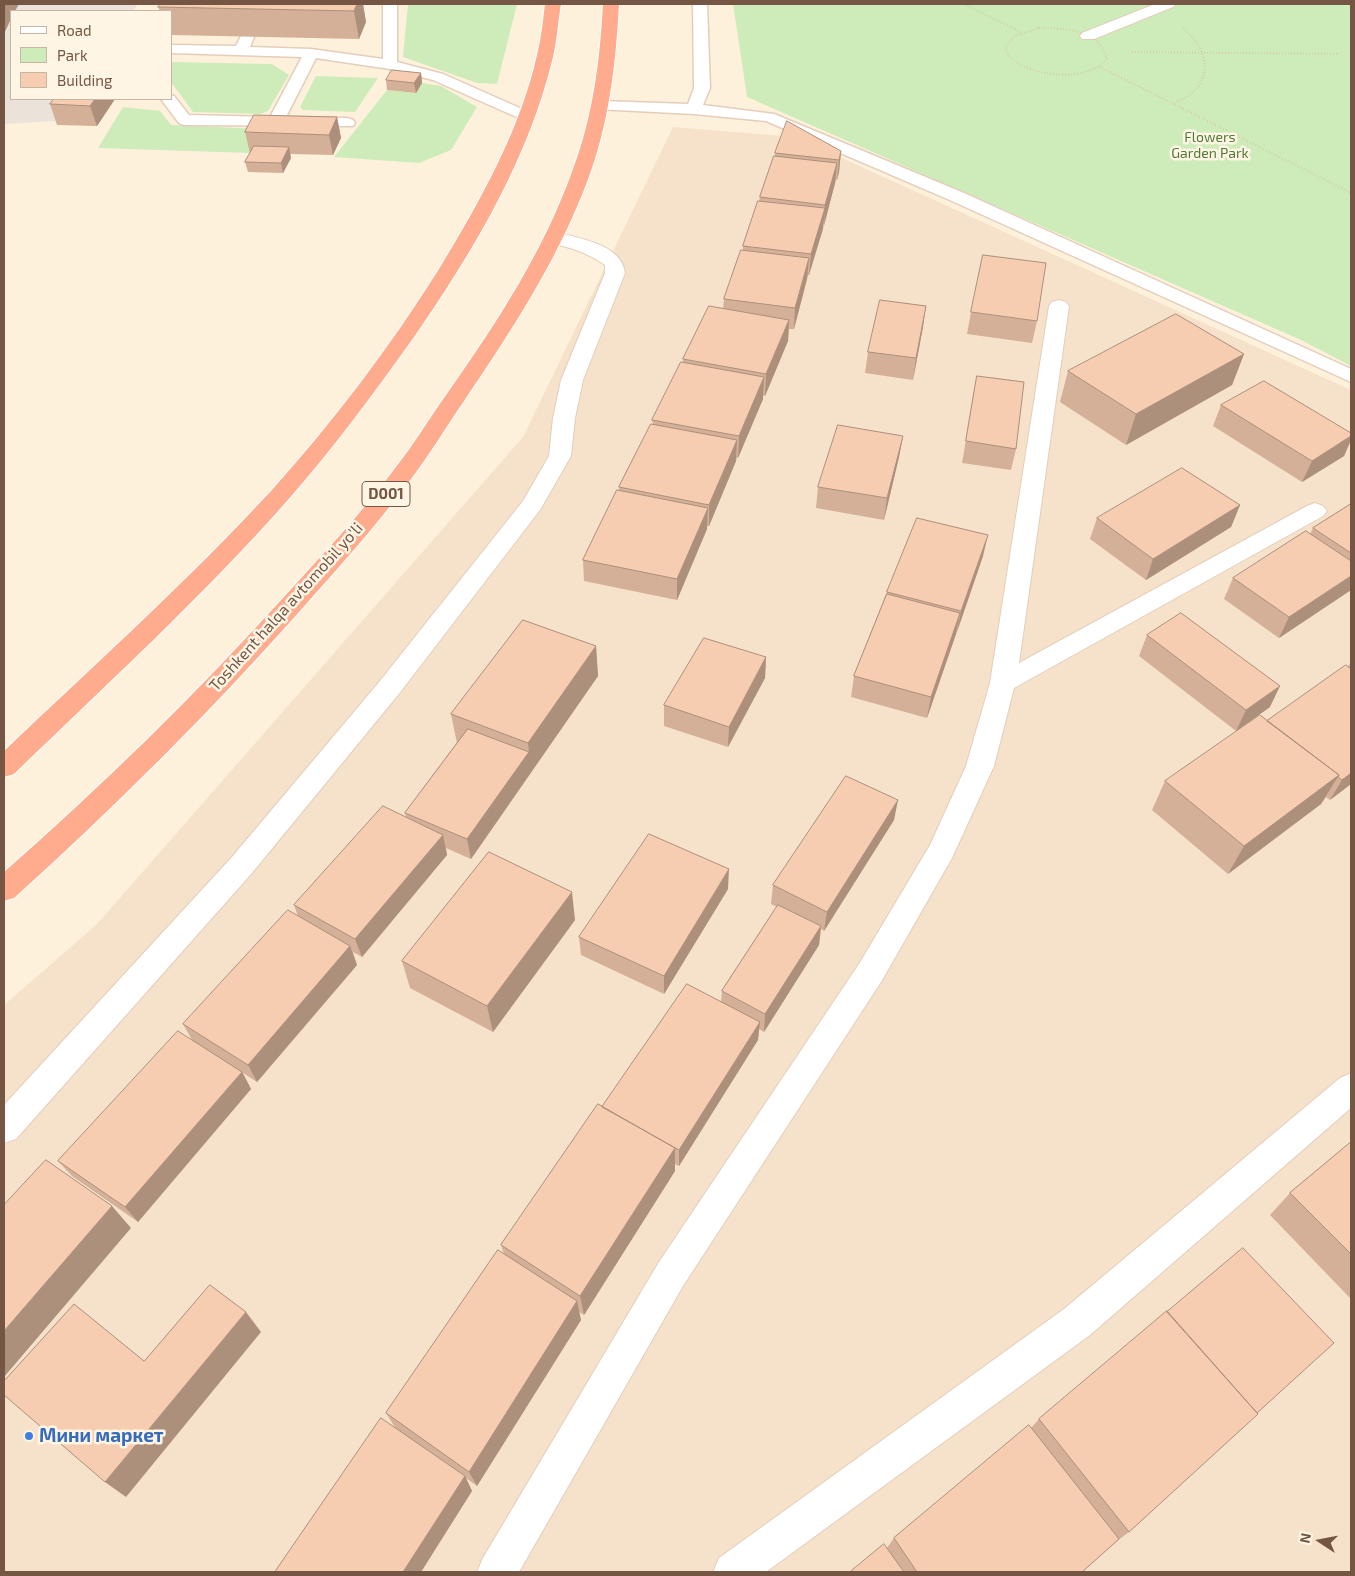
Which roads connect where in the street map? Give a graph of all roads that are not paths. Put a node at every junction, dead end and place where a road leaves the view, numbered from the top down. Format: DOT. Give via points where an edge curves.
graph roads {
  1 [pos="390,4"];
  2 [pos="553,4"];
  3 [pos="611,4"];
  4 [pos="700,4"];
  5 [pos="1168,4"];
  6 [pos="1088,36"];
  7 [pos="247,37"];
  8 [pos="172,49"];
  9 [pos="241,51"];
  10 [pos="310,53"];
  11 [pos="390,65"];
  12 [pos="170,100"];
  13 [pos="600,106"];
  14 [pos="694,109"];
  15 [pos="526,116"];
  16 [pos="276,121"];
  17 [pos="347,123"];
  18 [pos="554,238"];
  19 [pos="1059,306"];
  20 [pos="1351,376"];
  21 [pos="1315,511"];
  22 [pos="1003,683"];
  23 [pos="4,767"];
  24 [pos="4,889"];
  25 [pos="1351,1088"];
  26 [pos="4,1128"];
  27 [pos="497,1572"];
  28 [pos="733,1572"];
  1 -- 11 [label="lane"];
  2 -- 15 [label="highway" via="546,56"];
  3 -- 13 [label="highway, Toshkent halqa avtomobil yo'li / D001" via="608,59"];
  4 -- 14 [label="lane" via="702,88"];
  5 -- 6 [label="street"];
  7 -- 9 [label="lane"];
  8 -- 9 [label="lane"];
  9 -- 10 [label="lane"];
  10 -- 11 [label="lane"];
  10 -- 16 [label="lane"];
  11 -- 15 [label="lane" via="438,77"];
  12 -- 16 [label="lane" via="184,120"];
  13 -- 14 [label="lane"];
  13 -- 18 [label="highway, Toshkent halqa avtomobil yo'li / D001" via="583,168"];
  14 -- 20 [label="lane" via="769,117 958,197"];
  15 -- 23 [label="highway" via="499,180 467,238 428,302 353,408 279,496"];
  16 -- 17 [label="lane"];
  18 -- 24 [label="highway, Toshkent halqa avtomobil yo'li / D001" via="510,318 404,472 339,550 172,731 67,835"];
  18 -- 26 [label="street" via="586,245 604,254 614,262 615,273 572,380 560,456 532,505 389,688 242,865"];
  19 -- 22 [label="street"];
  21 -- 22 [label="street"];
  22 -- 27 [label="street" via="980,766 942,850 870,973 671,1274"];
  25 -- 28 [label="street" via="1077,1322"];
}
